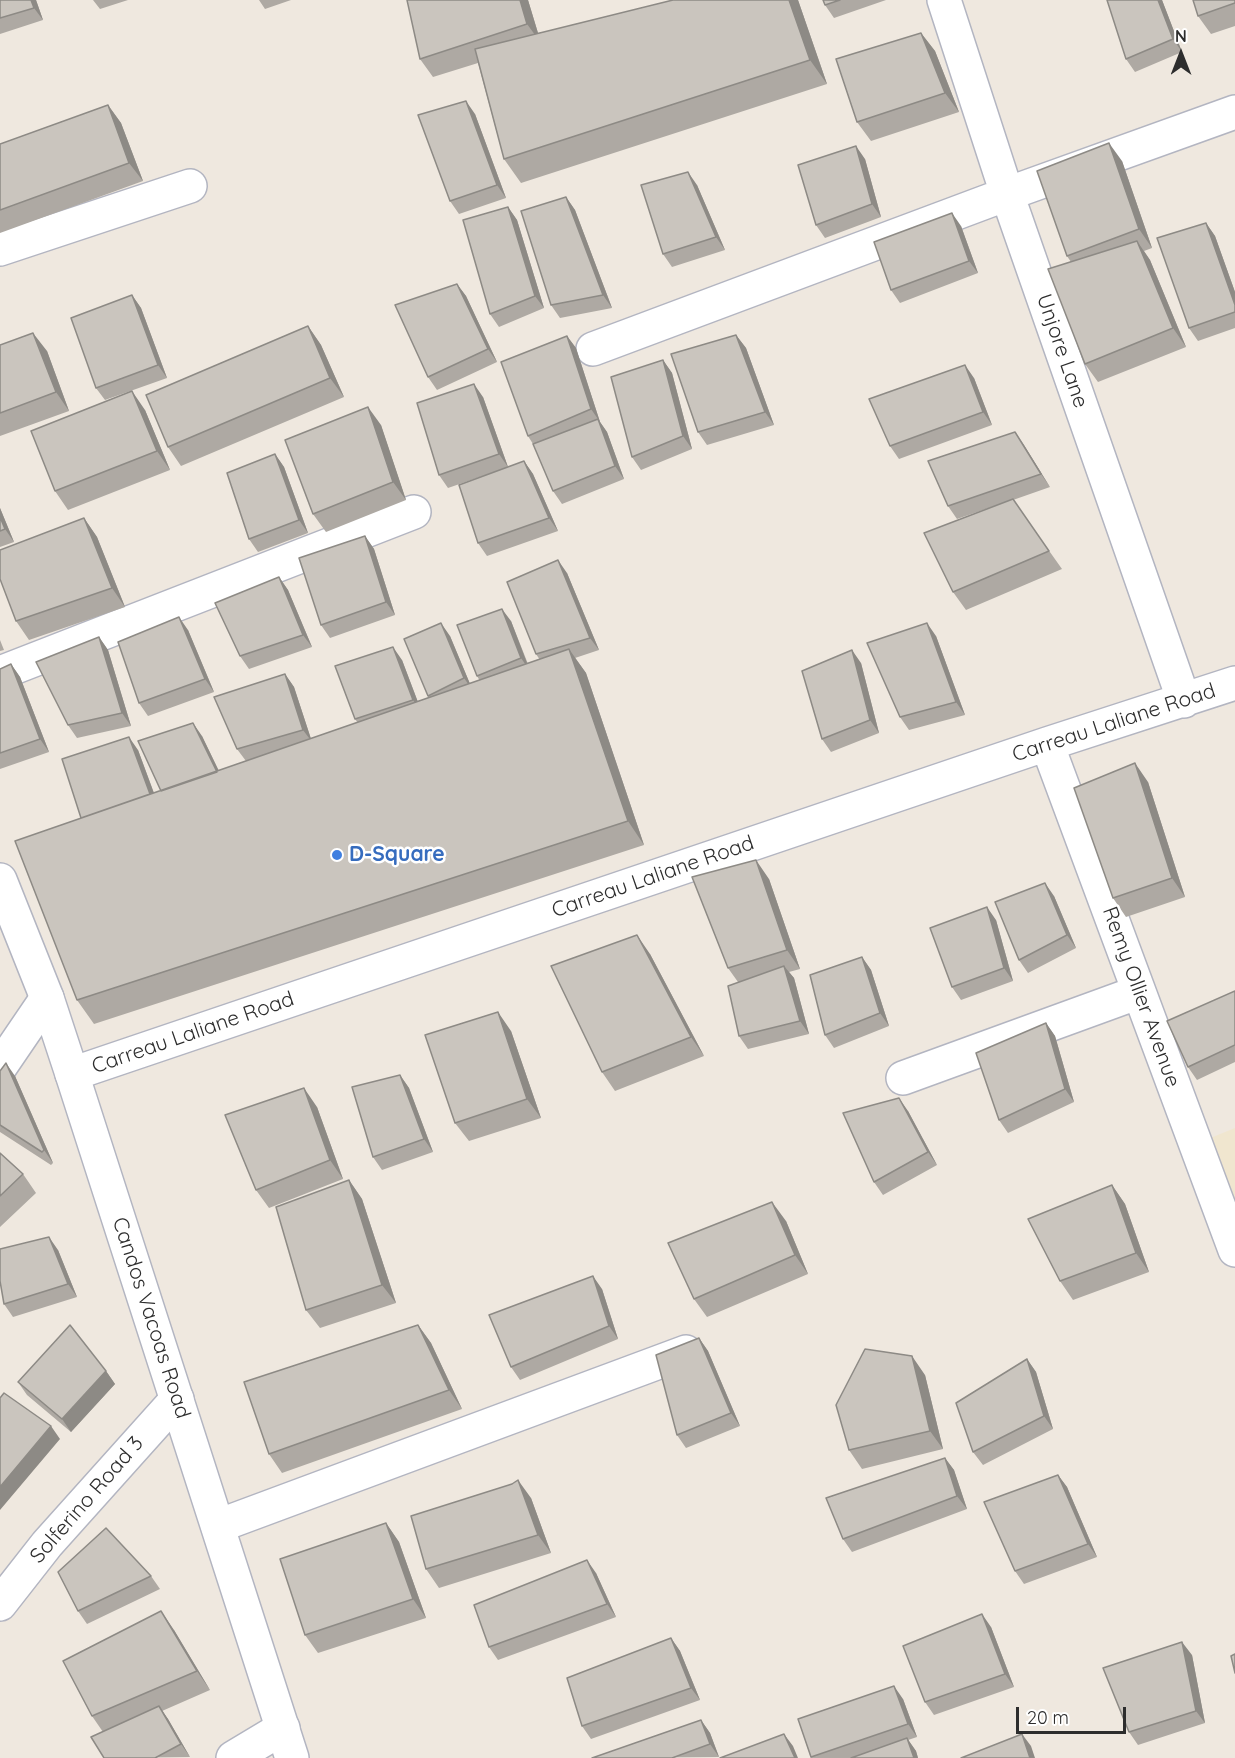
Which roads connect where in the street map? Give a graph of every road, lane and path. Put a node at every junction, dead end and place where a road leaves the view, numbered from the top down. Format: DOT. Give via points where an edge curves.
graph roads {
  1 [pos="944,0"];
  2 [pos="1235,112"];
  3 [pos="190,186"];
  4 [pos="1006,194"];
  5 [pos="0,249"];
  6 [pos="592,349"];
  7 [pos="414,512"];
  8 [pos="0,673"];
  9 [pos="1235,683"];
  10 [pos="1184,701"];
  11 [pos="1047,744"];
  12 [pos="0,880"];
  13 [pos="1139,992"];
  14 [pos="47,998"];
  15 [pos="0,1067"];
  16 [pos="72,1074"];
  17 [pos="903,1078"];
  18 [pos="1235,1250"];
  19 [pos="686,1352"];
  20 [pos="177,1399"];
  21 [pos="219,1526"];
  22 [pos="0,1604"];
  23 [pos="288,1743"];
  24 [pos="233,1758"];
  1 -- 4 [label="street, Unjore Lane"];
  2 -- 4 [label="street"];
  3 -- 5 [label="street"];
  4 -- 6 [label="street"];
  4 -- 10 [label="street, Unjore Lane"];
  7 -- 8 [label="street"];
  9 -- 10 [label="street, Carreau Laliane Road"];
  10 -- 11 [label="street, Carreau Laliane Road"];
  11 -- 13 [label="street, Remy Ollier Avenue"];
  11 -- 16 [label="street, Carreau Laliane Road"];
  12 -- 14 [label="street, Candos Vacoas Road"];
  13 -- 17 [label="street"];
  13 -- 18 [label="street, Remy Ollier Avenue"];
  14 -- 15 [label="street"];
  14 -- 16 [label="street, Candos Vacoas Road"];
  16 -- 20 [label="street, Candos Vacoas Road"];
  19 -- 21 [label="street"];
  20 -- 21 [label="street, Candos Vacoas Road"];
  20 -- 22 [label="street, Solferino Road 3" via="47,1544"];
  21 -- 23 [label="street, Candos Vacoas Road"];
  23 -- 24 [label="street"];
}
